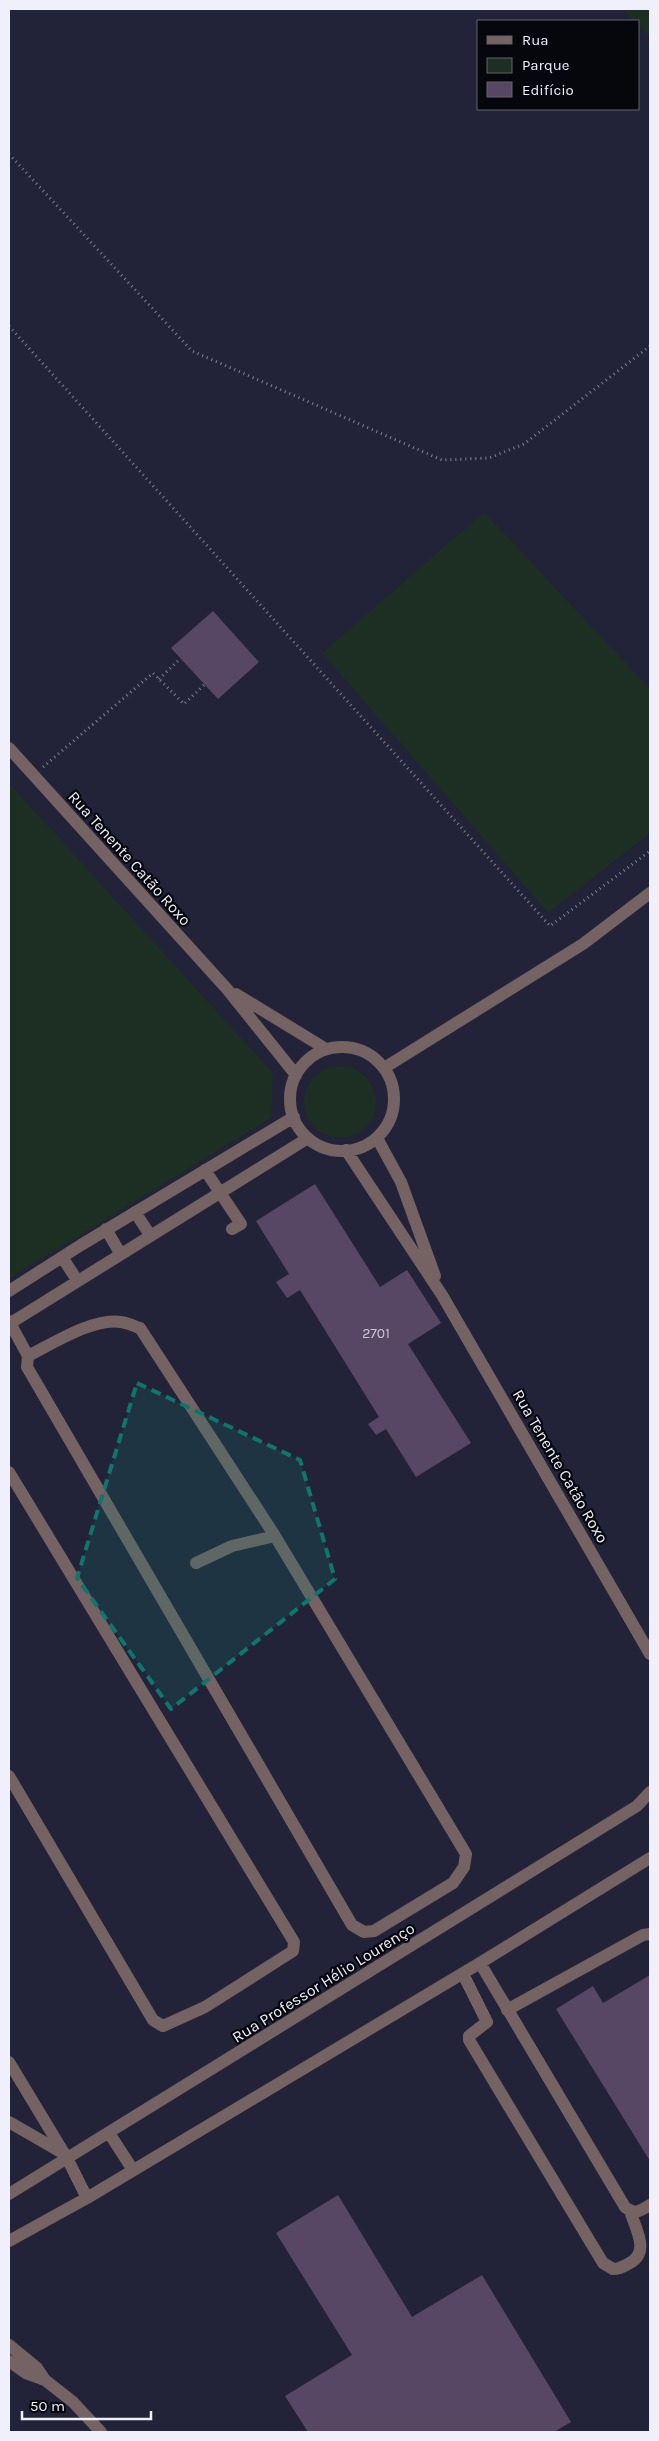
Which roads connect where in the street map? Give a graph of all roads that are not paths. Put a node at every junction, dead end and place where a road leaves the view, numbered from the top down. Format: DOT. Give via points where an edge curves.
graph roads {
  1 [pos="9,748"];
  2 [pos="650,893"];
  3 [pos="227,989"];
  4 [pos="326,1049"];
  5 [pos="384,1068"];
  6 [pos="296,1075"];
  7 [pos="294,1116"];
  8 [pos="308,1138"];
  9 [pos="377,1138"];
  10 [pos="346,1150"];
  11 [pos="205,1170"];
  12 [pos="220,1192"];
  13 [pos="135,1212"];
  14 [pos="106,1229"];
  15 [pos="232,1230"];
  16 [pos="150,1235"];
  17 [pos="120,1253"];
  18 [pos="62,1257"];
  19 [pos="77,1280"];
  20 [pos="9,1291"];
  21 [pos="442,1295"];
  22 [pos="9,1322"];
  23 [pos="28,1356"];
  24 [pos="9,1472"];
  25 [pos="275,1536"];
  26 [pos="196,1563"];
  27 [pos="647,1639"];
  28 [pos="650,1654"];
  29 [pos="9,1776"];
  30 [pos="650,1792"];
  31 [pos="650,1858"];
  32 [pos="650,1934"];
  33 [pos="480,1963"];
  34 [pos="463,1974"];
  35 [pos="507,2010"];
  36 [pos="9,2062"];
  37 [pos="9,2122"];
  38 [pos="109,2133"];
  39 [pos="65,2156"];
  40 [pos="133,2170"];
  41 [pos="9,2194"];
  42 [pos="87,2198"];
  43 [pos="650,2205"];
  44 [pos="630,2211"];
  45 [pos="9,2241"];
  46 [pos="9,2345"];
  47 [pos="9,2361"];
  48 [pos="45,2380"];
  49 [pos="101,2432"];
  1 -- 3 [label="street, Rua Tenente Catão Roxo"];
  2 -- 5 [label="street" via="583,944"];
  3 -- 4 [label="street, Rua Tenente Catão Roxo"];
  3 -- 6 [label="street, Rua Tenente Catão Roxo"];
  4 -- 5 [label="street" via="342,1046 358,1049 373,1056"];
  4 -- 6 [label="street" via="314,1055"];
  5 -- 9 [label="street" via="393,1085 394,1104 389,1123"];
  6 -- 7 [label="street" via="290,1103"];
  7 -- 8 [label="street"];
  7 -- 11 [label="street"];
  8 -- 10 [label="street" via="333,1150"];
  8 -- 12 [label="street"];
  9 -- 10 [label="street"];
  9 -- 21 [label="street, Rua Tenente Catão Roxo" via="401,1182"];
  10 -- 21 [label="street, Rua Tenente Catão Roxo"];
  11 -- 12 [label="street"];
  11 -- 13 [label="street"];
  12 -- 15 [label="street" via="241,1224"];
  12 -- 16 [label="street"];
  13 -- 14 [label="street"];
  13 -- 16 [label="street"];
  14 -- 17 [label="street"];
  14 -- 18 [label="street"];
  16 -- 17 [label="street"];
  17 -- 19 [label="street"];
  18 -- 19 [label="street"];
  18 -- 20 [label="street"];
  19 -- 22 [label="street"];
  21 -- 27 [label="street, Rua Tenente Catão Roxo"];
  22 -- 23 [label="street"];
  23 -- 25 [label="street" via="72,1334 108,1321 140,1328"];
  23 -- 25 [label="street" via="27,1367 352,1925 364,1932 374,1931 453,1883 464,1867 466,1854"];
  24 -- 29 [label="street" via="294,1942 293,1951 205,2006 164,2026 153,2020"];
  25 -- 26 [label="street" via="232,1546"];
  27 -- 28 [label="street, Rua Tenente Catão Roxo"];
  30 -- 38 [label="street, Rua Professor Hélio Lourenço" via="637,1806"];
  31 -- 33 [label="street"];
  32 -- 35 [label="street"];
  33 -- 34 [label="street"];
  33 -- 35 [label="street"];
  34 -- 40 [label="street"];
  34 -- 44 [label="street" via="487,2022 469,2036 469,2040 603,2262 613,2269 636,2260 640,2253 642,2246"];
  35 -- 44 [label="street"];
  36 -- 39 [label="street"];
  37 -- 39 [label="street"];
  38 -- 39 [label="street, Rua Professor Hélio Lourenço"];
  38 -- 40 [label="street"];
  39 -- 41 [label="street, Rua Professor Hélio Lourenço"];
  39 -- 42 [label="street"];
  40 -- 42 [label="street"];
  42 -- 45 [label="street"];
  43 -- 44 [label="street" via="639,2212"];
  46 -- 48 [label="street"];
  47 -- 48 [label="street" via="26,2373"];
  48 -- 49 [label="street" via="73,2402"];
}
